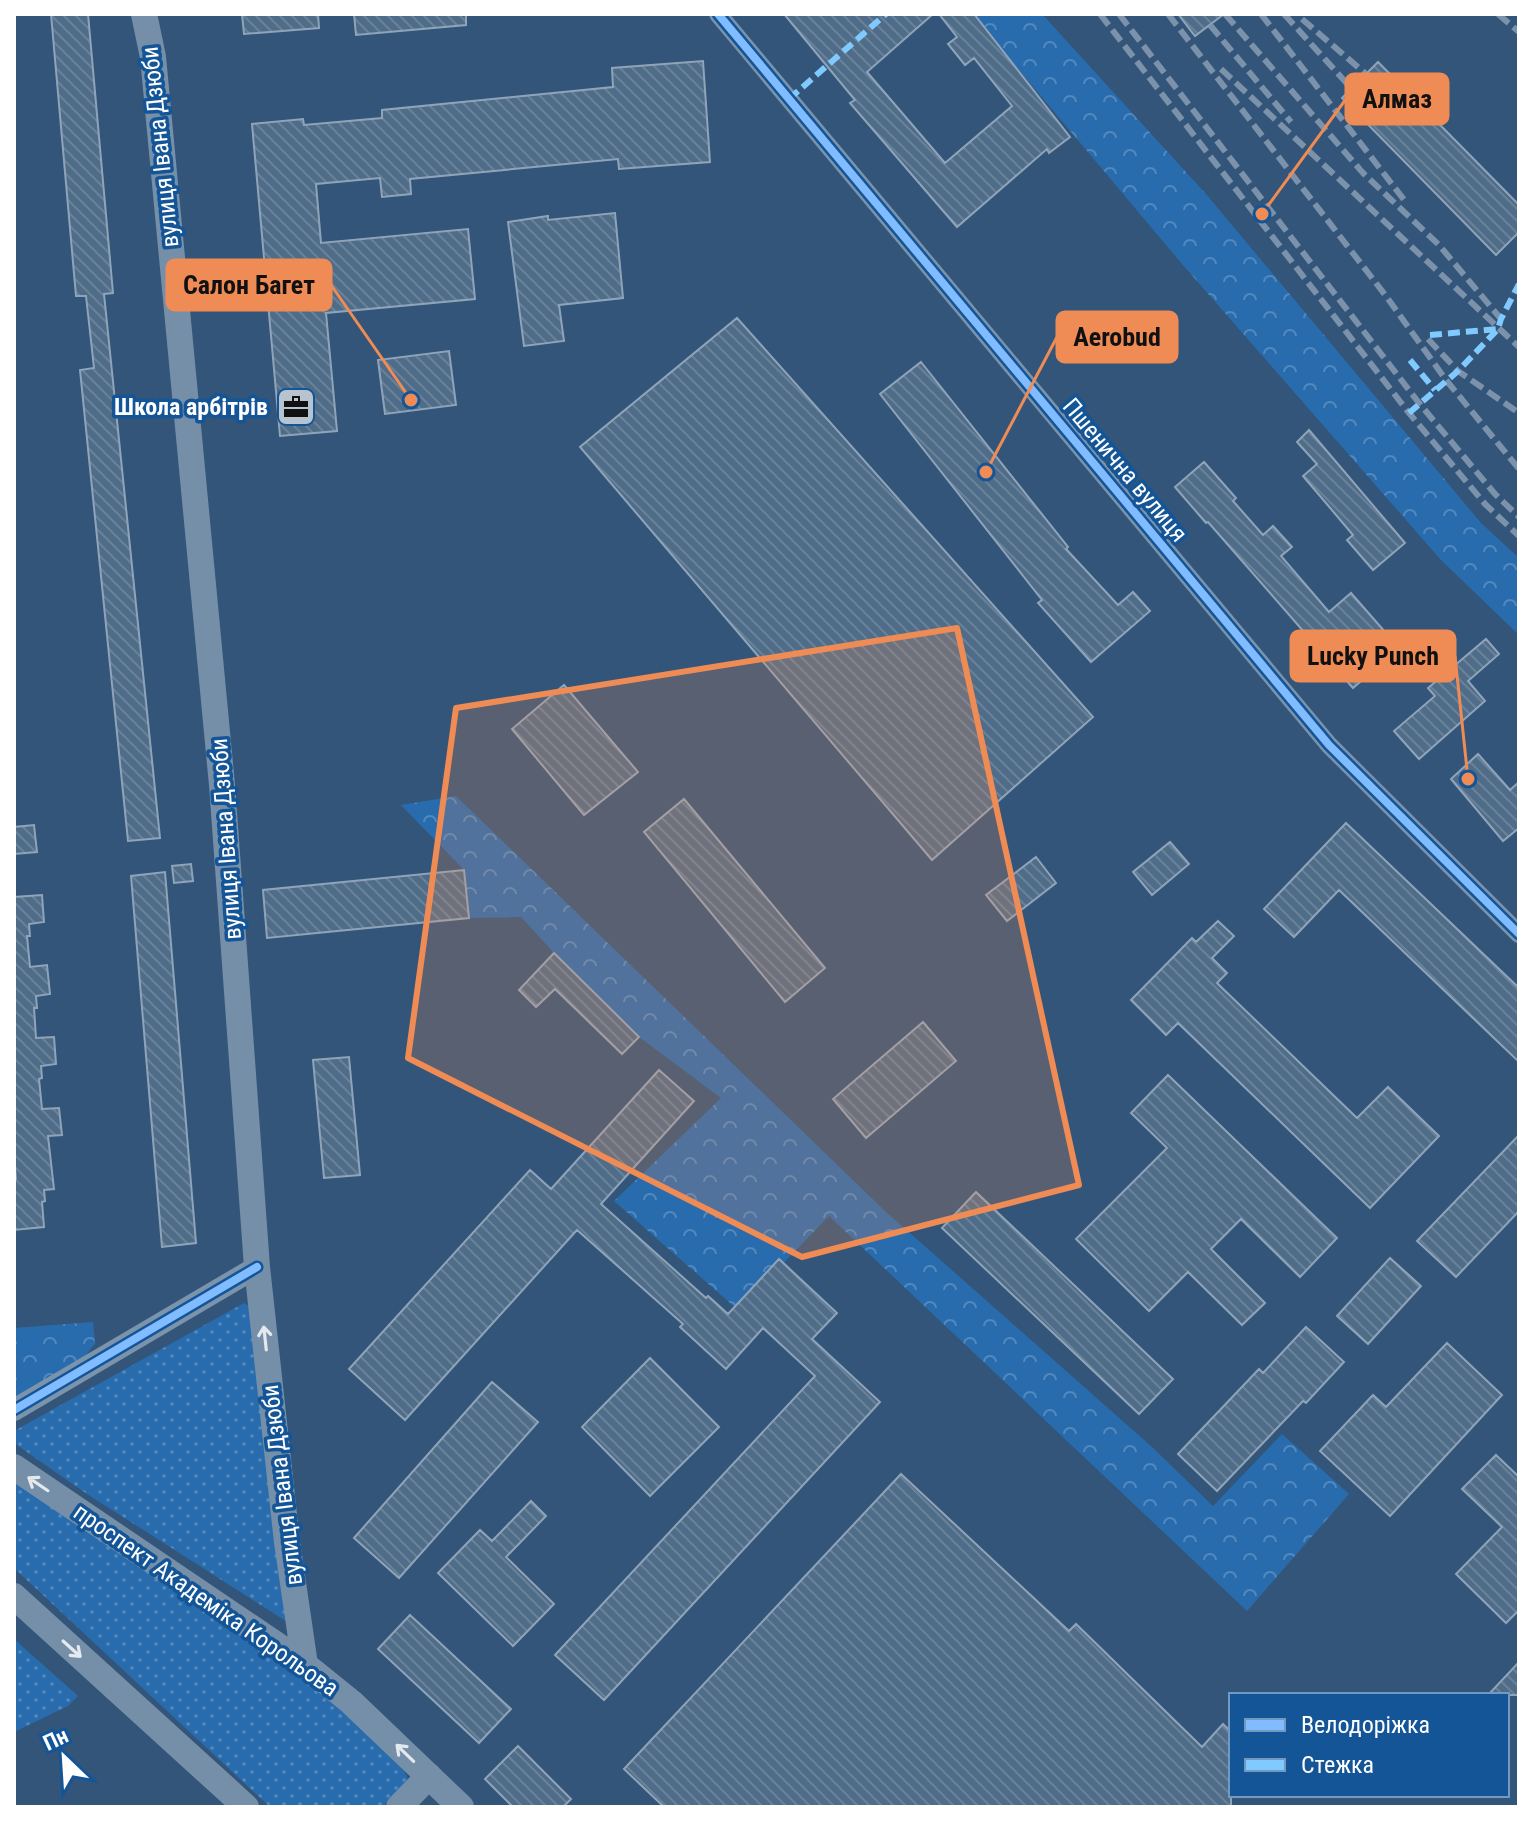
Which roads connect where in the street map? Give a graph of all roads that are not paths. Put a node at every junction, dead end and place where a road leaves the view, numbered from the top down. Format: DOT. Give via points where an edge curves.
graph roads {
  1 [pos="144,14"];
  2 [pos="718,14"];
  3 [pos="1519,934"];
  4 [pos="257,1267"];
  5 [pos="14,1410"];
  6 [pos="14,1467"];
  7 [pos="14,1596"];
  8 [pos="305,1665"];
  9 [pos="429,1776"];
  10 [pos="246,1807"];
  11 [pos="399,1807"];
  12 [pos="461,1807"];
  1 -- 4 [label="main road, вулиця Івана Дзюби" via="153,57 222,785"];
  2 -- 3 [label="street, Пшенична вулиця" via="1329,745"];
  4 -- 5 [label="street"];
  8 -- 4 [label="main road, вулиця Івана Дзюби, one-way"];
  8 -- 6 [label="main road, проспект Академіка Корольова, one-way"];
  7 -- 10 [label="main road, one-way"];
  9 -- 8 [label="main road, проспект Академіка Корольова, one-way"];
  9 -- 11 [label="main road"];
  9 -- 12 [label="main road, проспект Академіка Корольова"];
}
